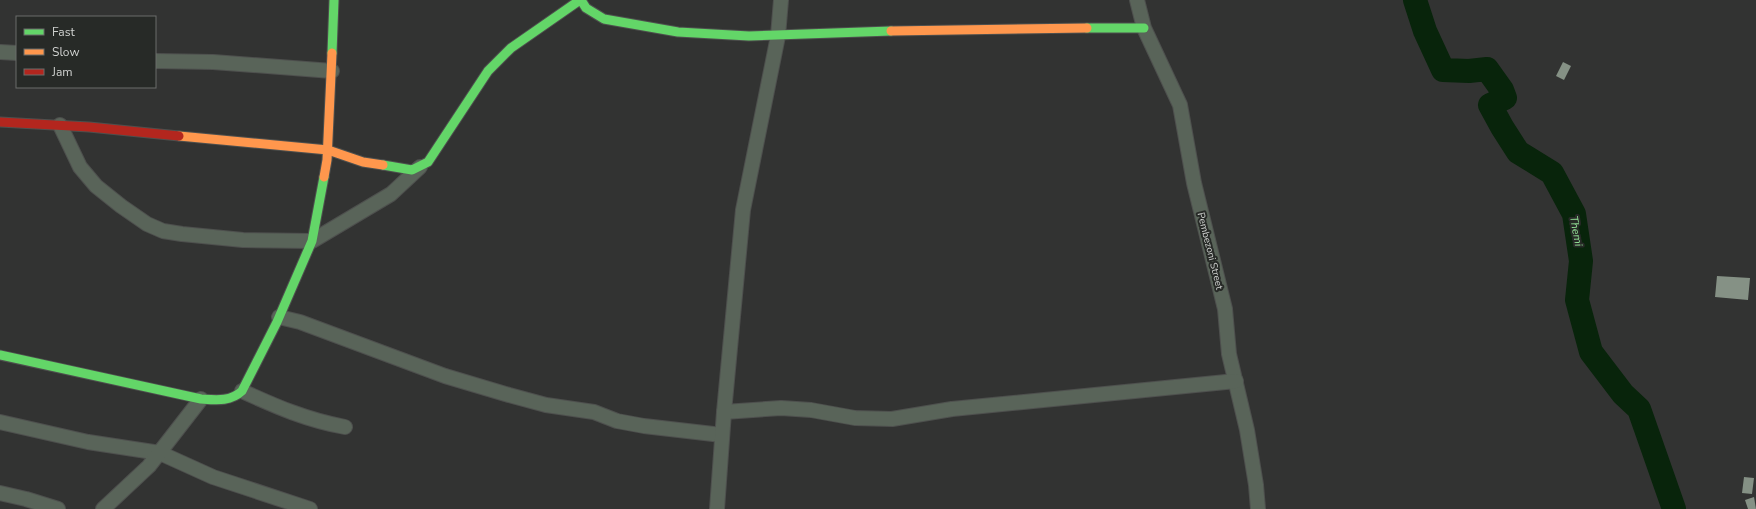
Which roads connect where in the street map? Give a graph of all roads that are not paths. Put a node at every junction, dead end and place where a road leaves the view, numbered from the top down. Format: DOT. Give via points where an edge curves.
graph roads {
  1 [pos="334,0"];
  2 [pos="580,0"];
  3 [pos="781,0"];
  4 [pos="1137,0"];
  5 [pos="1144,28"];
  6 [pos="778,36"];
  7 [pos="0,52"];
  8 [pos="16,53"];
  9 [pos="156,61"];
  10 [pos="332,71"];
  11 [pos="0,122"];
  12 [pos="60,125"];
  13 [pos="328,150"];
  14 [pos="421,166"];
  15 [pos="312,241"];
  16 [pos="279,317"];
  17 [pos="0,355"];
  18 [pos="1236,381"];
  19 [pos="242,391"];
  20 [pos="201,399"];
  21 [pos="724,412"];
  22 [pos="0,422"];
  23 [pos="345,426"];
  24 [pos="722,435"];
  25 [pos="160,452"];
  26 [pos="0,493"];
  27 [pos="58,509"];
  28 [pos="103,509"];
  29 [pos="310,509"];
  30 [pos="717,509"];
  31 [pos="1258,509"];
  1 -- 10 [label="street"];
  2 -- 6 [label="street" via="586,8 604,19 678,32"];
  2 -- 14 [label="street" via="511,48 488,71 428,162"];
  3 -- 6 [label="street"];
  4 -- 5 [label="street, Pembezoni Street"];
  5 -- 6 [label="street" via="867,32"];
  5 -- 18 [label="street, Pembezoni Street" via="1180,104 1194,183 1225,309 1229,354"];
  6 -- 21 [label="street" via="743,210"];
  7 -- 8 [label="street"];
  9 -- 10 [label="street" via="213,62"];
  10 -- 13 [label="street"];
  11 -- 12 [label="street"];
  12 -- 13 [label="street"];
  12 -- 15 [label="street" via="80,167 96,186 147,224 163,231 182,234 243,240"];
  13 -- 14 [label="street" via="363,162 412,170"];
  13 -- 15 [label="street"];
  14 -- 15 [label="street" via="391,194"];
  15 -- 16 [label="street"];
  16 -- 19 [label="street"];
  16 -- 24 [label="street" via="300,322 445,376 546,406 594,412 617,421 644,426"];
  17 -- 20 [label="street"];
  18 -- 21 [label="street" via="952,409 892,419 855,418 811,410 781,408"];
  18 -- 31 [label="street, Pembezoni Street" via="1247,430"];
  19 -- 20 [label="street" via="236,397 222,400"];
  19 -- 23 [label="street" via="312,420"];
  20 -- 25 [label="street"];
  21 -- 24 [label="street"];
  22 -- 25 [label="street" via="88,442"];
  24 -- 30 [label="street"];
  25 -- 28 [label="street" via="149,466"];
  25 -- 29 [label="street" via="212,477"];
  26 -- 27 [label="street"];
}
